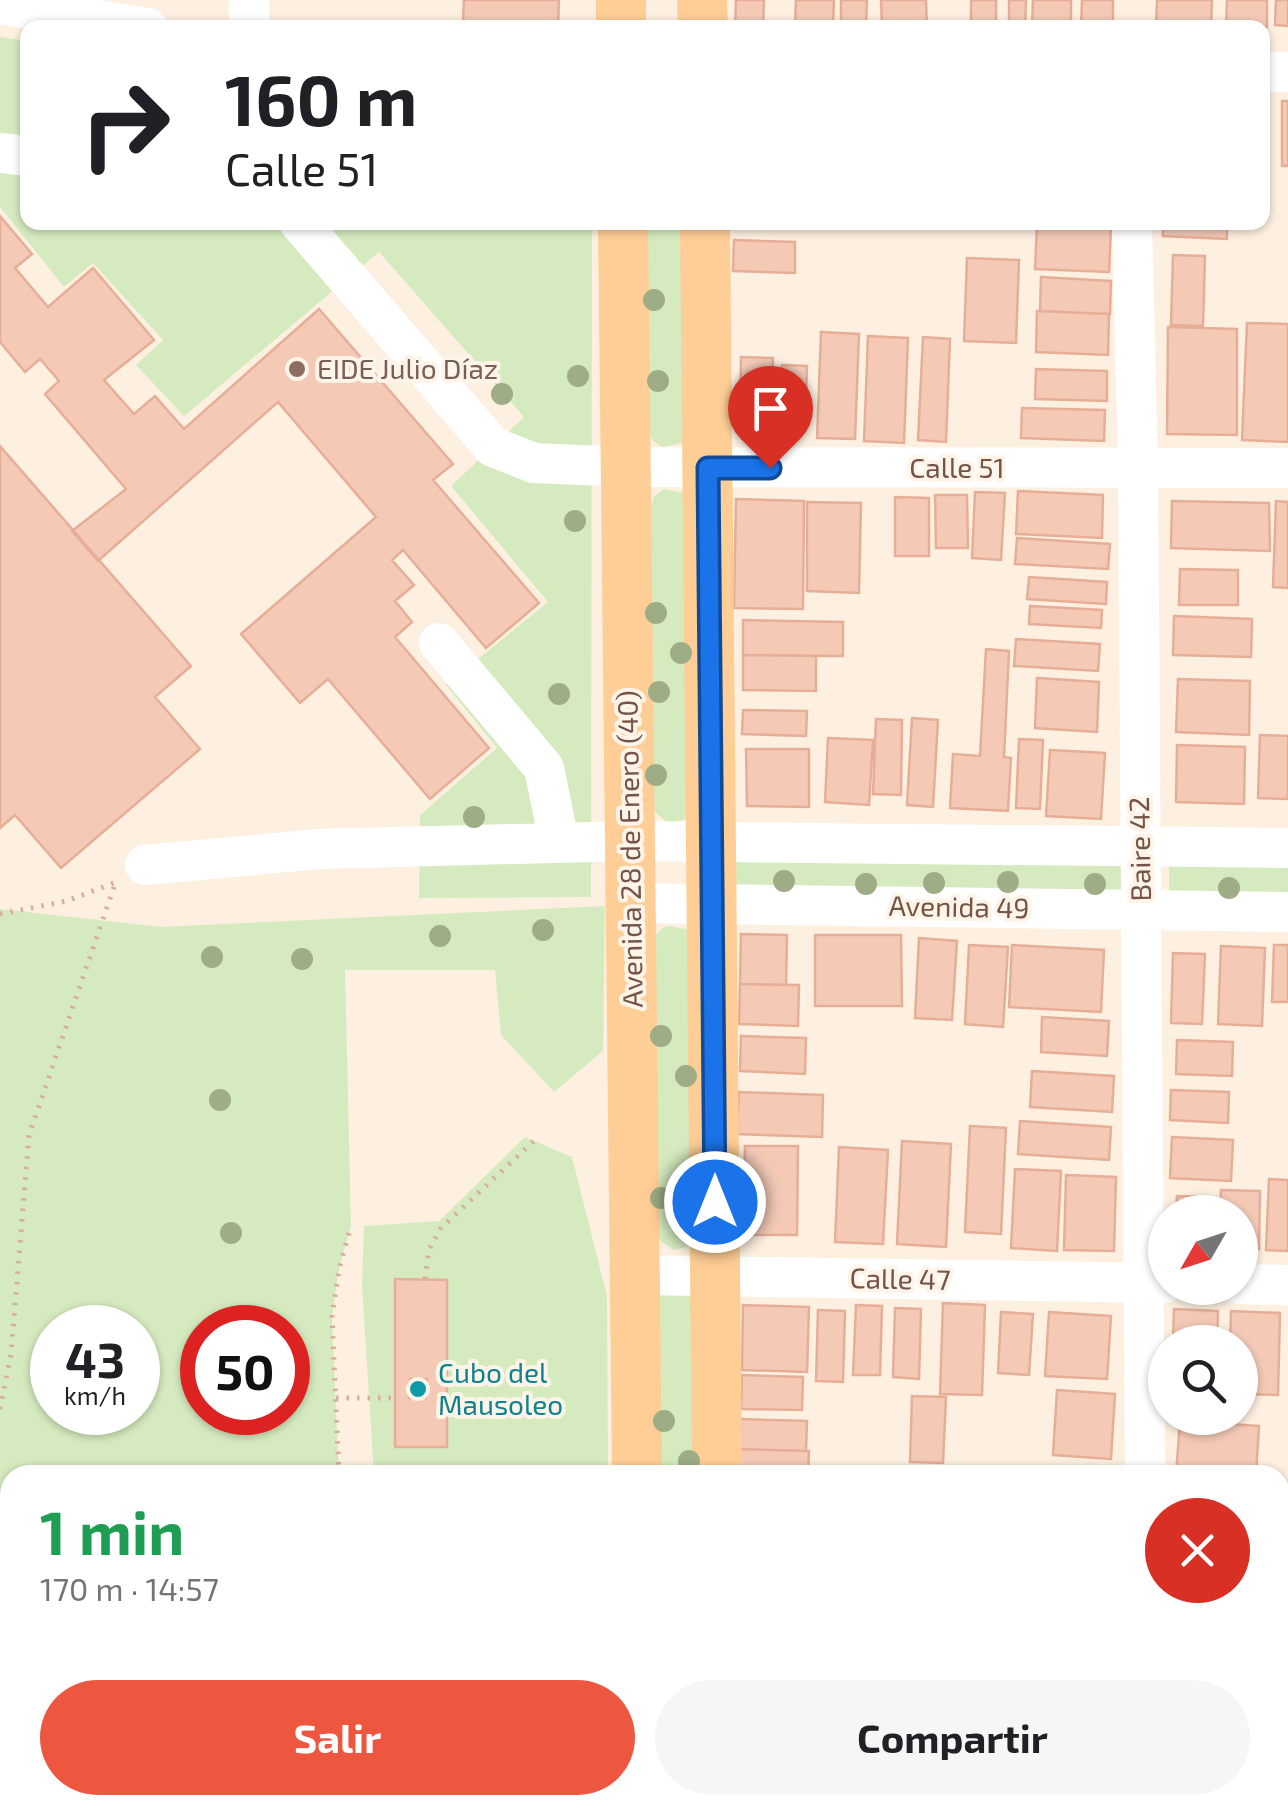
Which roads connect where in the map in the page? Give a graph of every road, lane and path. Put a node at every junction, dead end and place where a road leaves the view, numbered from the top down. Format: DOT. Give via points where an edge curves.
graph roads {
  1 [pos="0,4"];
  2 [pos="99,20"];
  3 [pos="306,230"];
  4 [pos="624,230"];
  5 [pos="706,230"];
  6 [pos="1132,230"];
  7 [pos="626,468"];
  8 [pos="708,468"];
  9 [pos="1138,468"];
  10 [pos="1288,468"];
  11 [pos="439,643"];
  12 [pos="630,841"];
  13 [pos="559,842"];
  14 [pos="711,842"];
  15 [pos="1140,847"];
  16 [pos="1288,848"];
  17 [pos="130,874"];
  18 [pos="630,903"];
  19 [pos="712,904"];
  20 [pos="1141,910"];
  21 [pos="1288,912"];
  22 [pos="0,914"];
  23 [pos="536,1140"];
  24 [pos="1151,1195"];
  25 [pos="351,1226"];
  26 [pos="634,1275"];
  27 [pos="716,1276"];
  28 [pos="426,1279"];
  29 [pos="1148,1282"];
  30 [pos="1258,1284"];
  31 [pos="1288,1284"];
  32 [pos="1153,1305"];
  33 [pos="336,1398"];
  34 [pos="395,1398"];
  35 [pos="0,1409"];
  36 [pos="339,1465"];
  37 [pos="637,1465"];
  38 [pos="717,1465"];
  39 [pos="1145,1465"];
  1 -- 2 [label="street"];
  3 -- 7 [label="street, Calle 51" via="493,446 534,463"];
  4 -- 7 [label="main road, Avenida 28 de Enero (40)"];
  5 -- 8 [label="main road"];
  6 -- 9 [label="street, Baire 42"];
  7 -- 8 [label="street, Calle 51"];
  7 -- 12 [label="main road, Avenida 28 de Enero (40)"];
  8 -- 9 [label="street, Calle 51"];
  8 -- 14 [label="main road"];
  9 -- 10 [label="street, Calle 51"];
  9 -- 15 [label="street, Baire 42"];
  11 -- 13 [label="street" via="544,768"];
  12 -- 13 [label="street"];
  12 -- 14 [label="street"];
  12 -- 18 [label="main road, Avenida 28 de Enero (40)"];
  13 -- 17 [label="street" via="319,849"];
  14 -- 15 [label="street"];
  14 -- 19 [label="main road"];
  15 -- 16 [label="street"];
  15 -- 20 [label="street, Baire 42"];
  17 -- 22 [label="path" via="67,902"];
  17 -- 35 [label="path" via="29,1135 11,1354"];
  18 -- 19 [label="street, Avenida 49"];
  18 -- 26 [label="main road, Avenida 28 de Enero (40)"];
  19 -- 20 [label="street, Avenida 49"];
  19 -- 27 [label="main road"];
  20 -- 21 [label="street, Avenida 49"];
  20 -- 24 [label="street, Baire 42"];
  23 -- 28 [label="path" via="441,1228 429,1250"];
  25 -- 33 [label="path" via="332,1317"];
  26 -- 27 [label="street, Calle 47"];
  26 -- 37 [label="main road, Avenida 28 de Enero (40)"];
  27 -- 29 [label="street, Calle 47"];
  27 -- 38 [label="main road"];
  30 -- 31 [label="street"];
  32 -- 39 [label="street, Baire 42"];
  33 -- 34 [label="path"];
  33 -- 36 [label="path"];
}
